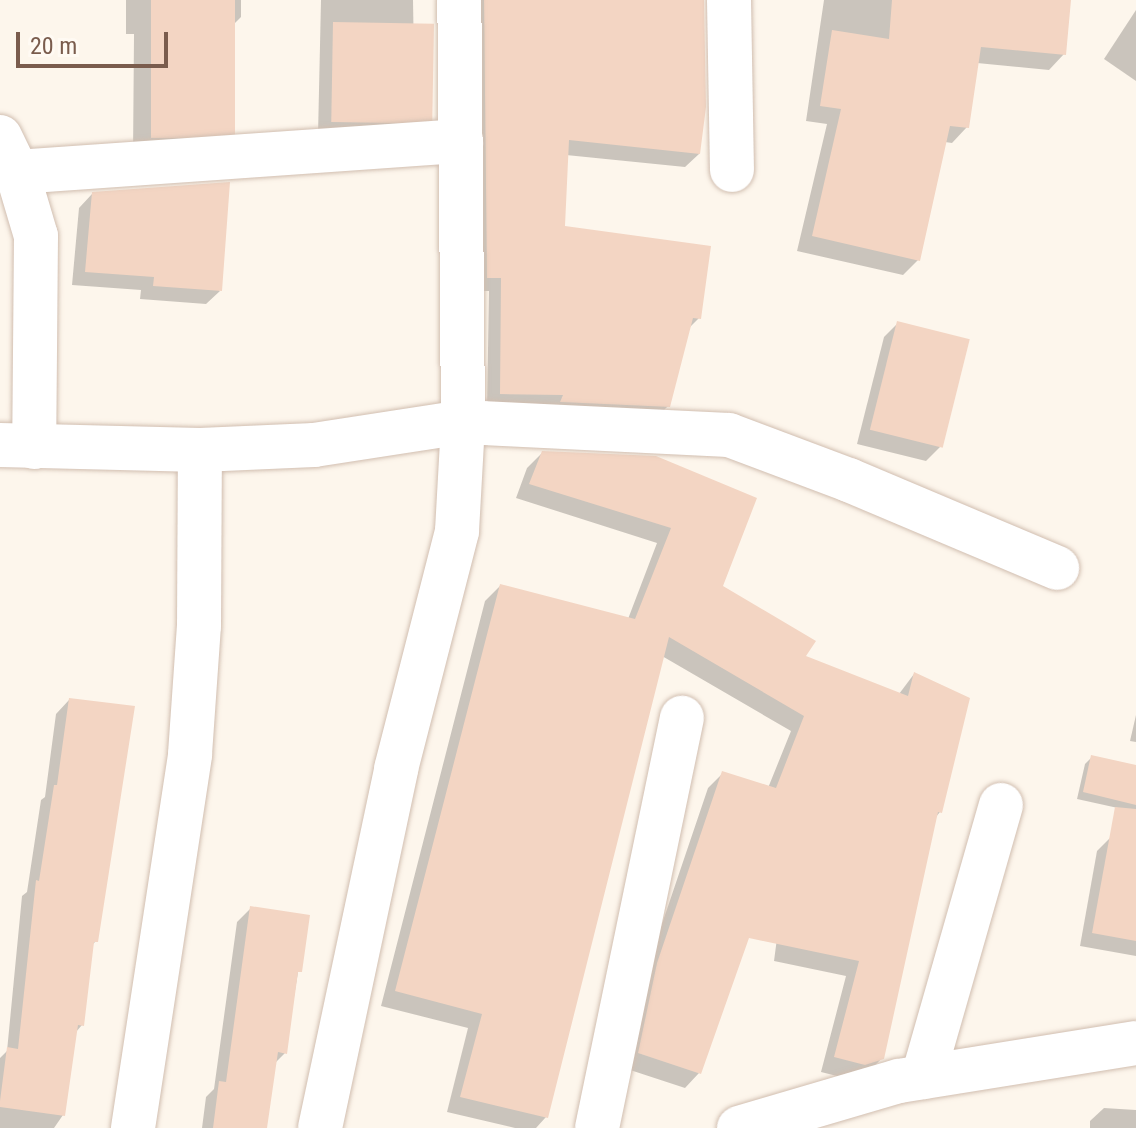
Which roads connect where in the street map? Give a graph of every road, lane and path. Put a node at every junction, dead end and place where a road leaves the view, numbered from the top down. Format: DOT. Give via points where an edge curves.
graph roads {
  1 [pos="459,0"];
  2 [pos="729,0"];
  3 [pos="461,141"];
  4 [pos="8,154"];
  5 [pos="732,170"];
  6 [pos="463,422"];
  7 [pos="17,446"];
  8 [pos="200,450"];
  9 [pos="1057,568"];
  10 [pos="682,718"];
  11 [pos="1001,805"];
  12 [pos="1136,1043"];
  13 [pos="923,1077"];
  14 [pos="133,1128"];
  15 [pos="320,1128"];
  16 [pos="597,1128"];
  17 [pos="739,1128"];
  1 -- 3 [label="street"];
  2 -- 5 [label="street"];
  3 -- 4 [label="street"];
  3 -- 6 [label="street"];
  4 -- 7 [label="street" via="36,236"];
  6 -- 8 [label="street" via="314,445"];
  6 -- 9 [label="street" via="729,435"];
  6 -- 15 [label="street" via="457,531 396,769"];
  7 -- 8 [label="street"];
  8 -- 14 [label="street" via="199,626 190,754"];
  10 -- 16 [label="street"];
  11 -- 13 [label="street"];
  12 -- 13 [label="street"];
  13 -- 17 [label="street"];
}
